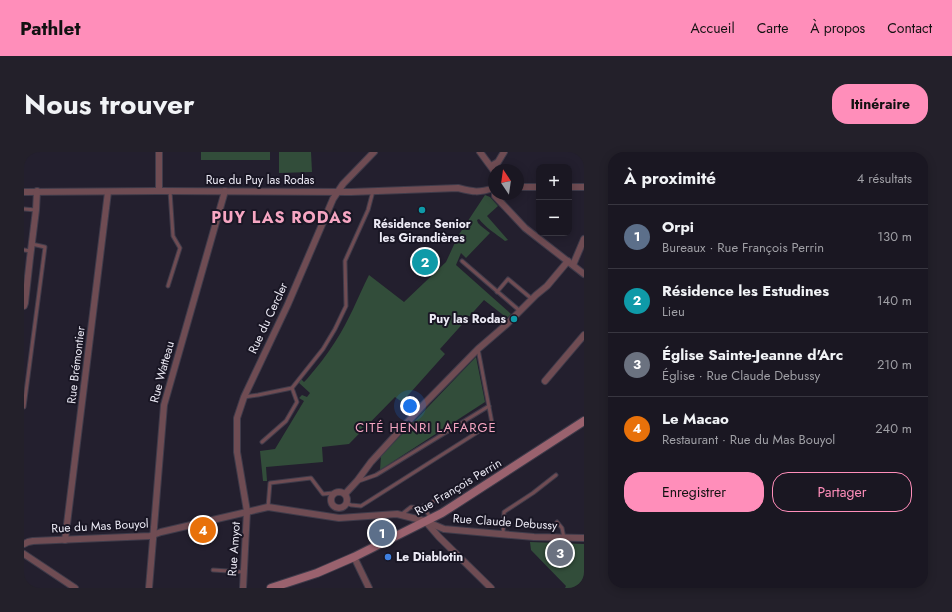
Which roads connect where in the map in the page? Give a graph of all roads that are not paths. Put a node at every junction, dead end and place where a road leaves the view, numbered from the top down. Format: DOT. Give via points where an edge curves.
graph roads {
  1 [pos="158,152"];
  2 [pos="374,152"];
  3 [pos="480,152"];
  4 [pos="504,152"];
  5 [pos="489,164"];
  6 [pos="497,164"];
  7 [pos="536,187"];
  8 [pos="572,187"];
  9 [pos="584,187"];
  10 [pos="524,188"];
  11 [pos="488,190"];
  12 [pos="37,191"];
  13 [pos="159,191"];
  14 [pos="170,191"];
  15 [pos="225,191"];
  16 [pos="373,191"];
  17 [pos="24,192"];
  18 [pos="108,192"];
  19 [pos="338,192"];
  20 [pos="499,200"];
  21 [pos="24,209"];
  22 [pos="36,210"];
  23 [pos="584,239"];
  24 [pos="32,244"];
  25 [pos="27,250"];
  26 [pos="462,261"];
  27 [pos="570,263"];
  28 [pos="584,274"];
  29 [pos="168,286"];
  30 [pos="497,292"];
  31 [pos="532,299"];
  32 [pos="24,306"];
  33 [pos="520,311"];
  34 [pos="584,335"];
  35 [pos="478,349"];
  36 [pos="545,381"];
  37 [pos="292,388"];
  38 [pos="244,397"];
  39 [pos="489,406"];
  40 [pos="24,407"];
  41 [pos="584,421"];
  42 [pos="262,442"];
  43 [pos="556,475"];
  44 [pos="357,481"];
  45 [pos="333,493"];
  46 [pos="345,494"];
  47 [pos="436,500"];
  48 [pos="346,503"];
  49 [pos="423,506"];
  50 [pos="268,507"];
  51 [pos="339,508"];
  52 [pos="247,511"];
  53 [pos="401,515"];
  54 [pos="339,518"];
  55 [pos="428,520"];
  56 [pos="557,522"];
  57 [pos="503,534"];
  58 [pos="154,535"];
  59 [pos="564,538"];
  60 [pos="584,538"];
  61 [pos="65,540"];
  62 [pos="24,544"];
  63 [pos="24,554"];
  64 [pos="354,557"];
  65 [pos="214,570"];
  66 [pos="244,572"];
  67 [pos="75,588"];
  68 [pos="149,588"];
  69 [pos="243,588"];
  70 [pos="272,588"];
  71 [pos="369,588"];
  72 [pos="491,588"];
  1 -- 13 [label="street"];
  2 -- 19 [label="street, Rue du Cercler"];
  3 -- 5 [label="street"];
  4 -- 6 [label="street"];
  7 -- 10 [label="street"];
  8 -- 9 [label="street"];
  11 -- 16 [label="street, Rue du Puy las Rodas" via="474,192 458,188"];
  12 -- 17 [label="street, Rue du Puy las Rodas"];
  12 -- 18 [label="street, Rue du Puy las Rodas"];
  12 -- 22 [label="street"];
  13 -- 14 [label="street, Rue du Puy las Rodas"];
  13 -- 18 [label="street, Rue du Puy las Rodas"];
  14 -- 15 [label="street, Rue du Puy las Rodas"];
  14 -- 29 [label="lane" via="173,236 180,248"];
  15 -- 19 [label="street, Rue du Puy las Rodas"];
  15 -- 58 [label="street, Rue Watteau" via="164,405"];
  16 -- 19 [label="street, Rue du Puy las Rodas"];
  16 -- 37 [label="lane" via="368,210 345,261 346,306 323,349"];
  18 -- 61 [label="street, Rue Brémontier"];
  19 -- 38 [label="street, Rue du Cercler"];
  20 -- 27 [label="street" via="525,228"];
  21 -- 22 [label="lane"];
  22 -- 24 [label="street"];
  23 -- 27 [label="street"];
  24 -- 25 [label="street"];
  24 -- 40 [label="lane" via="46,247"];
  25 -- 32 [label="street"];
  26 -- 30 [label="lane"];
  27 -- 28 [label="street"];
  27 -- 31 [label="street"];
  30 -- 31 [label="lane" via="508,279"];
  30 -- 33 [label="lane"];
  31 -- 33 [label="street"];
  33 -- 35 [label="street"];
  34 -- 36 [label="street"];
  35 -- 39 [label="lane"];
  35 -- 44 [label="street" via="371,462"];
  37 -- 38 [label="lane"];
  37 -- 42 [label="lane" via="297,402 286,421"];
  38 -- 52 [label="street, Rue du Cercler" via="237,418 237,452"];
  39 -- 44 [label="lane" via="376,475"];
  39 -- 48 [label="lane" via="492,423 361,506"];
  41 -- 55 [label="main road, Rue François Perrin"];
  43 -- 57 [label="lane" via="504,512"];
  44 -- 46 [label="street"];
  45 -- 46 [label="street" via="338,491"];
  45 -- 50 [label="lane" via="323,494 311,478 270,483"];
  45 -- 51 [label="street" via="330,498 332,504"];
  46 -- 48 [label="street"];
  47 -- 49 [label="lane"];
  48 -- 51 [label="street"];
  49 -- 53 [label="lane" via="411,507"];
  49 -- 55 [label="lane"];
  50 -- 52 [label="street, Rue du Mas Bouyol"];
  50 -- 54 [label="street, Rue du Mas Bouyol"];
  51 -- 54 [label="street"];
  52 -- 58 [label="street, Rue du Mas Bouyol"];
  52 -- 66 [label="street, Rue Amyot"];
  53 -- 54 [label="street, Rue Claude Debussy"];
  53 -- 55 [label="street, Rue Claude Debussy"];
  55 -- 57 [label="street, Rue Claude Debussy" via="444,529"];
  55 -- 64 [label="main road, Rue François Perrin"];
  55 -- 72 [label="street" via="439,537"];
  56 -- 59 [label="lane" via="562,528"];
  57 -- 59 [label="street, Rue Claude Debussy"];
  58 -- 61 [label="street, Rue du Mas Bouyol"];
  58 -- 68 [label="street, Rue Watteau"];
  59 -- 60 [label="street, Rue Claude Debussy"];
  61 -- 62 [label="street, Rue du Mas Bouyol" via="33,541"];
  63 -- 67 [label="street"];
  64 -- 70 [label="main road, Rue François Perrin"];
  64 -- 71 [label="street"];
  65 -- 66 [label="lane"];
  66 -- 69 [label="street, Rue Amyot"];
}
